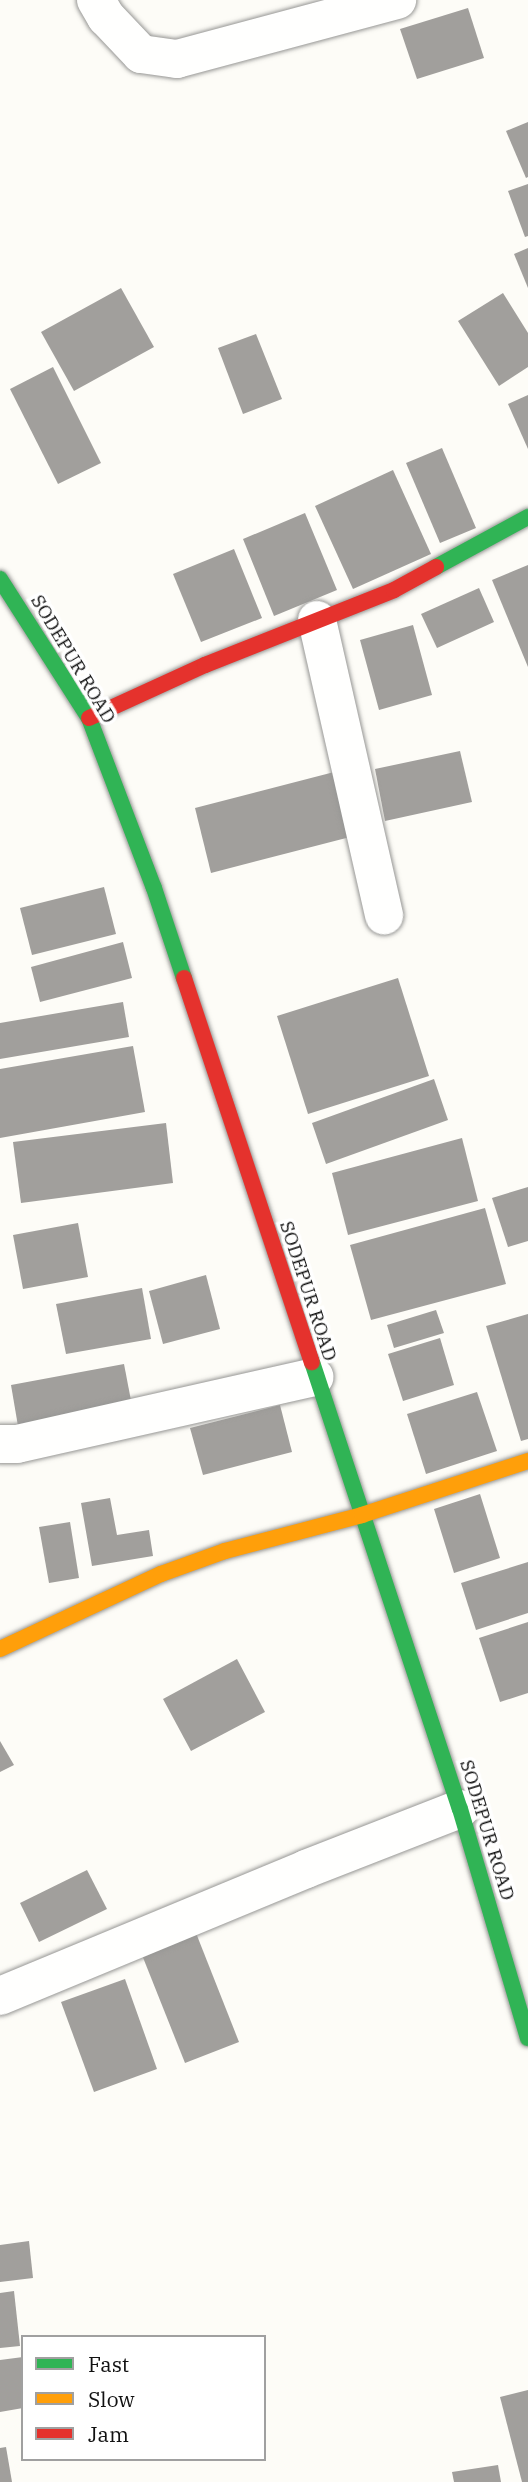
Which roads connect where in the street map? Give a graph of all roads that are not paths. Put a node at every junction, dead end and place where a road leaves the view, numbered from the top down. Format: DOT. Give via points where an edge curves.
graph roads {
  1 [pos="96,0"];
  2 [pos="397,0"];
  3 [pos="528,517"];
  4 [pos="0,579"];
  5 [pos="317,620"];
  6 [pos="89,718"];
  7 [pos="384,915"];
  8 [pos="314,1377"];
  9 [pos="0,1444"];
  10 [pos="528,1461"];
  11 [pos="362,1515"];
  12 [pos="0,1649"];
  13 [pos="460,1809"];
  14 [pos="0,1996"];
  15 [pos="528,2038"];
  1 -- 2 [label="street" via="141,54 177,59"];
  3 -- 5 [label="main road" via="394,590"];
  4 -- 6 [label="main road, SODEPUR ROAD"];
  5 -- 6 [label="main road" via="205,664"];
  5 -- 7 [label="street"];
  6 -- 8 [label="main road, SODEPUR ROAD" via="154,888"];
  8 -- 9 [label="street" via="18,1444"];
  8 -- 11 [label="main road, SODEPUR ROAD"];
  10 -- 11 [label="main road"];
  11 -- 12 [label="main road" via="225,1551 161,1574"];
  11 -- 13 [label="main road, SODEPUR ROAD"];
  13 -- 14 [label="street"];
  13 -- 15 [label="main road, SODEPUR ROAD"];
}
